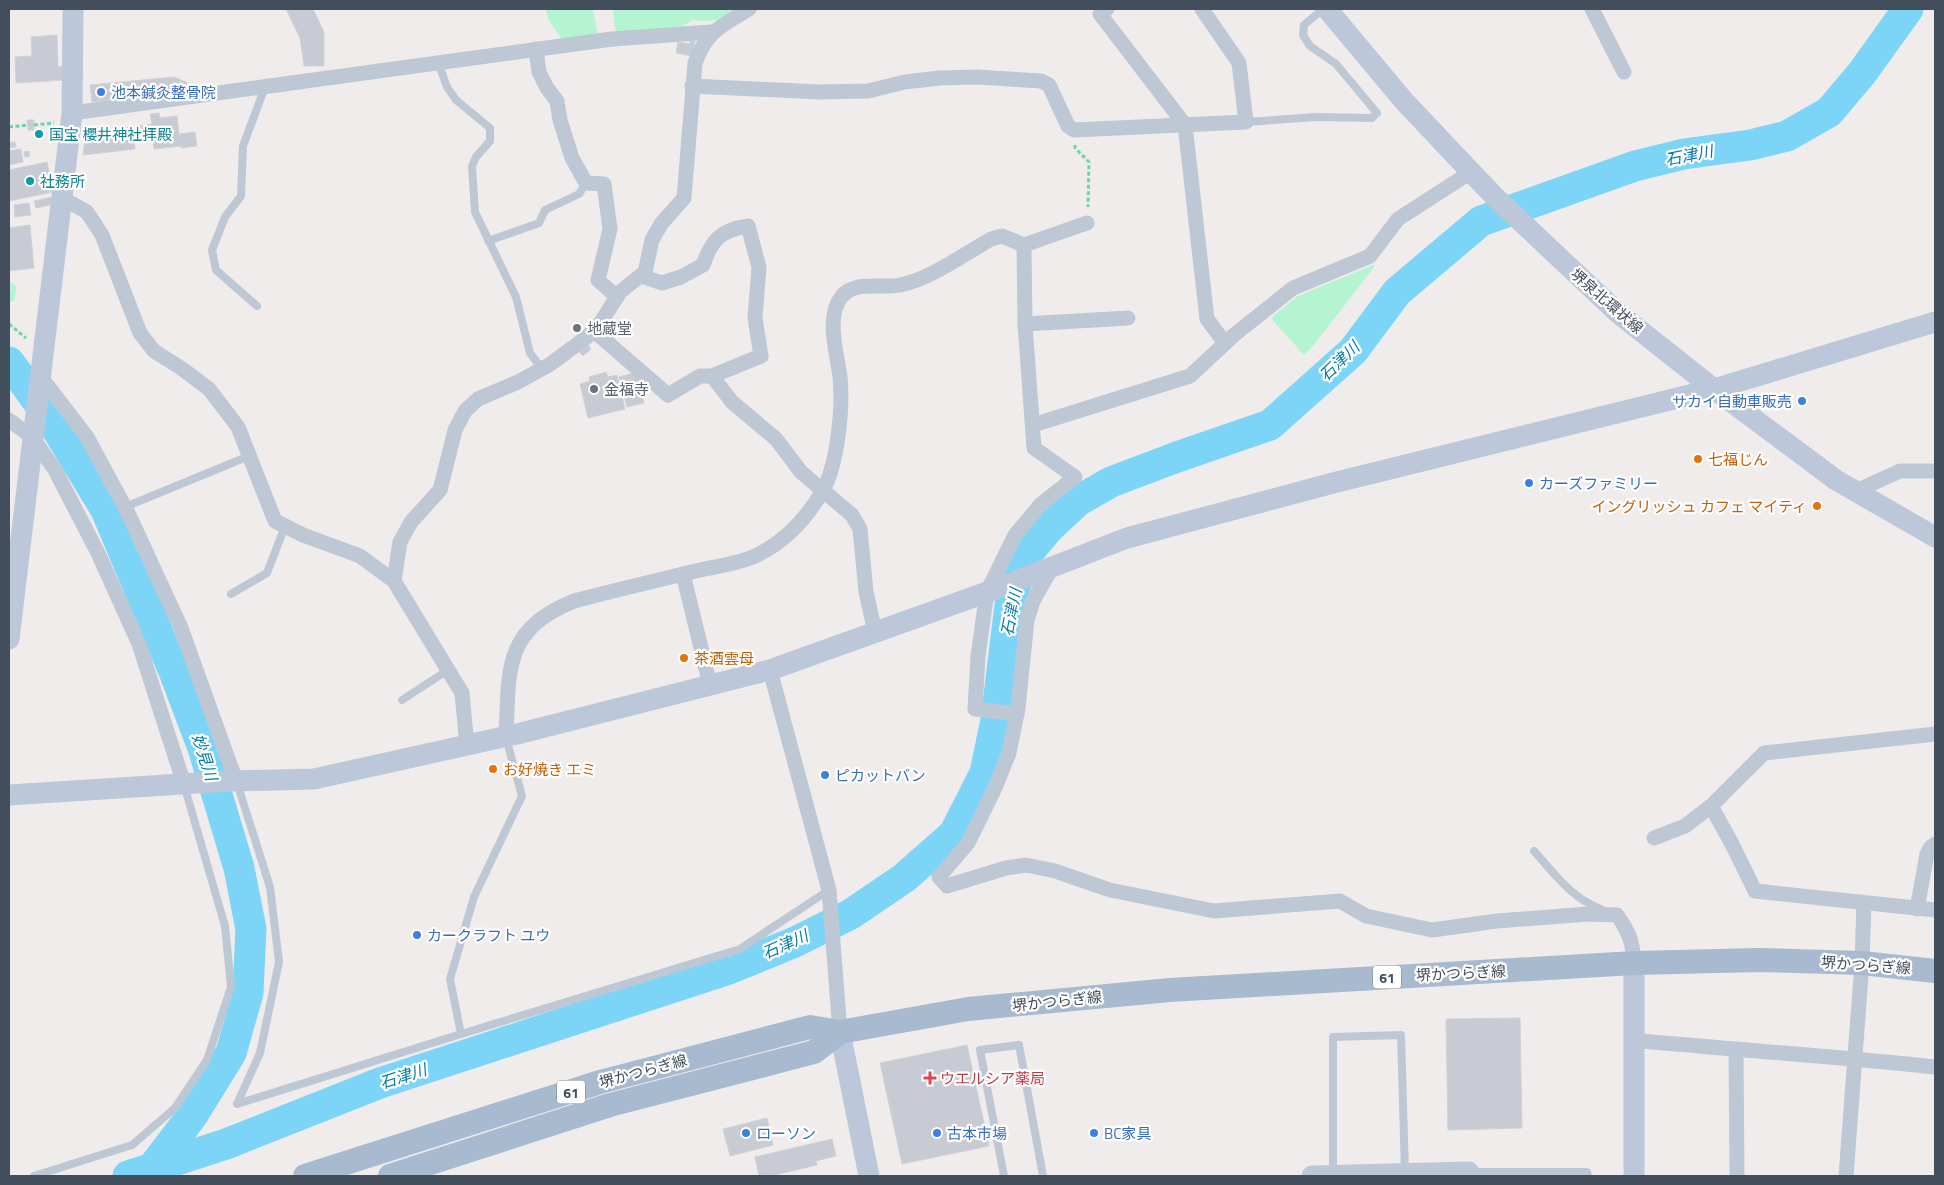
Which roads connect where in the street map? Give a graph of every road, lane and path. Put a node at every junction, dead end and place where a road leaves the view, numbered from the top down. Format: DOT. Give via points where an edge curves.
graph roads {
  1 [pos="73,9"];
  2 [pos="750,9"];
  3 [pos="1107,9"];
  4 [pos="1202,9"];
  5 [pos="1323,9"];
  6 [pos="1327,9"];
  7 [pos="1592,9"];
  8 [pos="711,32"];
  9 [pos="536,49"];
  10 [pos="438,62"];
  11 [pos="1624,72"];
  12 [pos="265,86"];
  13 [pos="692,86"];
  14 [pos="67,117"];
  15 [pos="1246,122"];
  16 [pos="28,125"];
  17 [pos="34,125"];
  18 [pos="1185,125"];
  19 [pos="9,127"];
  20 [pos="1074,130"];
  21 [pos="1471,172"];
  22 [pos="586,183"];
  23 [pos="62,198"];
  24 [pos="1087,223"];
  25 [pos="488,241"];
  26 [pos="1024,245"];
  27 [pos="641,276"];
  28 [pos="617,297"];
  29 [pos="257,306"];
  30 [pos="1128,318"];
  31 [pos="1935,322"];
  32 [pos="1025,324"];
  33 [pos="593,330"];
  34 [pos="1225,343"];
  35 [pos="542,369"];
  36 [pos="712,376"];
  37 [pos="41,379"];
  38 [pos="1714,389"];
  39 [pos="9,420"];
  40 [pos="1033,426"];
  41 [pos="33,434"];
  42 [pos="249,456"];
  43 [pos="1935,471"];
  44 [pos="823,490"];
  45 [pos="1856,491"];
  46 [pos="125,507"];
  47 [pos="285,526"];
  48 [pos="1935,537"];
  49 [pos="1050,569"];
  50 [pos="683,574"];
  51 [pos="394,581"];
  52 [pos="990,591"];
  53 [pos="231,594"];
  54 [pos="875,632"];
  55 [pos="9,639"];
  56 [pos="448,670"];
  57 [pos="770,670"];
  58 [pos="710,685"];
  59 [pos="402,700"];
  60 [pos="1017,714"];
  61 [pos="1935,734"];
  62 [pos="506,737"];
  63 [pos="467,746"];
  64 [pos="232,781"];
  65 [pos="186,783"];
  66 [pos="9,795"];
  67 [pos="1710,806"];
  68 [pos="1654,838"];
  69 [pos="1935,844"];
  70 [pos="1534,851"];
  71 [pos="829,896"];
  72 [pos="1864,903"];
  73 [pos="1917,909"];
  74 [pos="1935,910"];
  75 [pos="1617,915"];
  76 [pos="1862,962"];
  77 [pos="1634,963"];
  78 [pos="1935,971"];
  79 [pos="840,1032"];
  80 [pos="461,1034"];
  81 [pos="1633,1040"];
  82 [pos="1736,1050"];
  83 [pos="1854,1058"];
  84 [pos="1935,1068"];
  85 [pos="318,1174"];
  86 [pos="1405,1174"];
  87 [pos="1469,1174"];
  88 [pos="34,1176"];
  89 [pos="390,1176"];
  90 [pos="869,1176"];
  91 [pos="1004,1176"];
  92 [pos="1043,1176"];
  93 [pos="1312,1176"];
  94 [pos="1333,1176"];
  95 [pos="1588,1176"];
  96 [pos="1634,1176"];
  97 [pos="1737,1176"];
  98 [pos="1846,1176"];
  1 -- 14 [label="street"];
  2 -- 8 [label="street"];
  3 -- 18 [label="street" via="1100,14"];
  4 -- 15 [label="street" via="1239,63"];
  5 -- 15 [label="lane" via="1304,26 1303,35 1310,46 1336,64 1377,113 1372,118 1316,117"];
  6 -- 21 [label="street, 堺泉北環状線" via="1404,101"];
  7 -- 11 [label="street"];
  8 -- 9 [label="street" via="612,39"];
  8 -- 13 [label="street" via="695,63"];
  9 -- 10 [label="street"];
  9 -- 22 [label="street" via="539,72 557,101 572,158"];
  10 -- 12 [label="street"];
  10 -- 25 [label="lane" via="447,87 456,100 490,128 490,141 476,156 472,166 475,212"];
  12 -- 14 [label="street"];
  12 -- 29 [label="lane" via="243,146 241,196 225,217 212,250 216,270"];
  13 -- 20 [label="street" via="819,92 868,91 940,78 1041,81 1049,85 1068,126"];
  13 -- 27 [label="street" via="684,198 661,224 652,240 645,272"];
  14 -- 17 [label="path"];
  14 -- 23 [label="street"];
  15 -- 18 [label="street"];
  16 -- 19 [label="path"];
  18 -- 20 [label="street"];
  18 -- 34 [label="street" via="1207,319"];
  20 -- 24 [label="path" via="1074,148 1089,162"];
  21 -- 34 [label="street" via="1398,219 1370,256 1293,288"];
  21 -- 38 [label="street, 堺泉北環状線" via="1618,313"];
  22 -- 25 [label="lane" via="579,194 545,210 539,223"];
  22 -- 28 [label="street" via="604,184 610,230 598,280"];
  23 -- 37 [label="street"];
  23 -- 42 [label="street" via="87,212 102,235 140,334 154,352 209,389 238,427"];
  24 -- 26 [label="street"];
  25 -- 35 [label="lane" via="516,297 530,353"];
  26 -- 32 [label="street"];
  26 -- 44 [label="street" via="1002,236 991,239 918,280 899,286 857,287 841,298 833,326 841,387 840,423"];
  27 -- 28 [label="street"];
  27 -- 36 [label="street" via="662,283 681,277 703,265 716,238 734,228 748,226 759,267 755,318 760,356"];
  28 -- 33 [label="street"];
  30 -- 32 [label="street"];
  31 -- 38 [label="street"];
  32 -- 40 [label="street"];
  33 -- 35 [label="street"];
  33 -- 36 [label="street" via="668,395 700,376"];
  34 -- 40 [label="street" via="1190,376"];
  35 -- 51 [label="street" via="478,399 465,411 455,430 440,490 411,522 400,542"];
  36 -- 44 [label="street" via="732,402 776,439 801,472"];
  37 -- 41 [label="street"];
  37 -- 46 [label="street" via="88,437"];
  38 -- 45 [label="street, 堺泉北環状線" via="1836,480"];
  38 -- 49 [label="street" via="1337,482 1127,538"];
  39 -- 41 [label="street"];
  40 -- 52 [label="street" via="1034,448 1075,477 1041,504 1015,534"];
  41 -- 55 [label="street"];
  41 -- 65 [label="street" via="97,551 139,644"];
  42 -- 46 [label="lane"];
  42 -- 47 [label="street" via="275,521"];
  43 -- 45 [label="street" via="1900,471"];
  44 -- 50 [label="street" via="787,535 754,557"];
  44 -- 54 [label="street" via="852,515 860,529 866,592"];
  45 -- 48 [label="street, 堺泉北環状線"];
  46 -- 64 [label="street" via="181,628"];
  47 -- 51 [label="street" via="360,556"];
  47 -- 53 [label="lane" via="267,573"];
  49 -- 52 [label="street"];
  49 -- 60 [label="street" via="1027,620"];
  50 -- 58 [label="street"];
  50 -- 62 [label="street" via="574,600 542,617 515,650"];
  51 -- 56 [label="street"];
  52 -- 54 [label="street"];
  52 -- 60 [label="street" via="978,656 975,708"];
  54 -- 57 [label="street"];
  56 -- 59 [label="lane"];
  56 -- 63 [label="street" via="462,694"];
  57 -- 58 [label="street"];
  57 -- 71 [label="street"];
  58 -- 62 [label="street"];
  60 -- 75 [label="street" via="1009,753 991,795 968,843 939,877 947,886 1006,868 1026,866 1055,871 1110,890 1214,911 1340,901 1366,916 1432,930 1497,921"];
  61 -- 67 [label="street" via="1764,753"];
  62 -- 63 [label="street"];
  62 -- 80 [label="lane" via="522,796 474,897 450,979"];
  63 -- 64 [label="street" via="314,779"];
  64 -- 65 [label="street"];
  64 -- 80 [label="lane" via="270,887 279,962 260,1053 237,1104"];
  65 -- 66 [label="street"];
  65 -- 88 [label="lane" via="225,926 231,987 206,1060 175,1108 132,1145"];
  67 -- 68 [label="street" via="1685,826"];
  67 -- 72 [label="street" via="1754,891"];
  69 -- 73 [label="street" via="1927,854"];
  70 -- 75 [label="lane" via="1587,905"];
  71 -- 79 [label="street"];
  71 -- 80 [label="lane" via="740,949"];
  72 -- 73 [label="street"];
  72 -- 76 [label="street"];
  73 -- 74 [label="street"];
  75 -- 77 [label="street" via="1633,944"];
  76 -- 77 [label="main road, 堺かつらぎ線 / 61"];
  76 -- 78 [label="main road, 堺かつらぎ線 / 61"];
  76 -- 83 [label="street"];
  77 -- 79 [label="main road, 堺かつらぎ線 / 61" via="1170,990 968,1009"];
  77 -- 81 [label="street"];
  79 -- 85 [label="main road, 堺かつらぎ線 / 61" via="810,1028 600,1082"];
  79 -- 89 [label="main road, 堺かつらぎ線 / 61" via="814,1052 610,1105"];
  79 -- 90 [label="street"];
  81 -- 82 [label="street"];
  81 -- 96 [label="street"];
  82 -- 83 [label="street"];
  82 -- 97 [label="street"];
  83 -- 84 [label="street"];
  83 -- 98 [label="street"];
  86 -- 87 [label="street"];
  86 -- 94 [label="street"];
  86 -- 94 [label="lane" via="1401,1035 1392,1035 1333,1037"];
  87 -- 95 [label="lane" via="1588,1172"];
  91 -- 92 [label="lane" via="980,1050 1019,1046"];
  93 -- 94 [label="street"];
}
